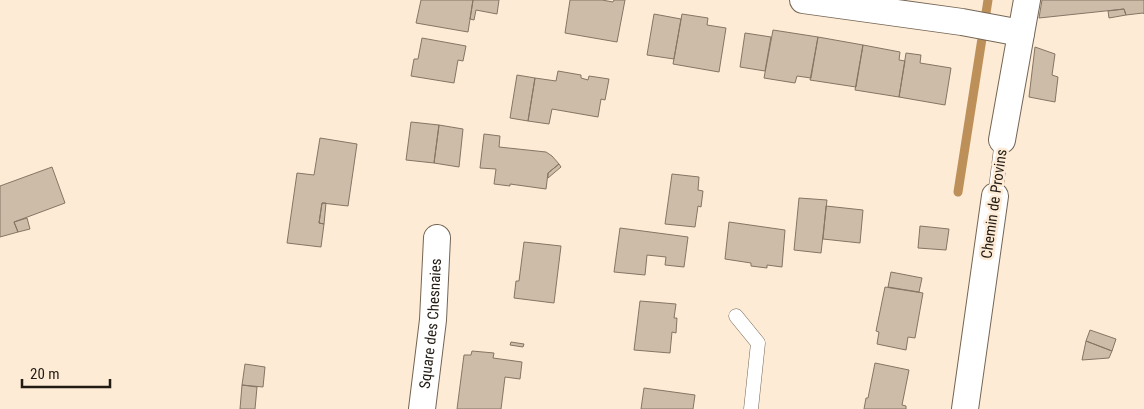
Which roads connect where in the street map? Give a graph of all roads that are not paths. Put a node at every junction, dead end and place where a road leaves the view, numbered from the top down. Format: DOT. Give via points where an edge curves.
graph roads {
  1 [pos="802,0"];
  2 [pos="1028,0"];
  3 [pos="1012,31"];
  4 [pos="1002,140"];
  5 [pos="995,196"];
  6 [pos="437,238"];
  7 [pos="736,316"];
  8 [pos="422,409"];
  9 [pos="751,409"];
  10 [pos="965,409"];
  1 -- 3 [label="street"];
  2 -- 3 [label="street, Chemin de Provins"];
  3 -- 4 [label="street, Chemin de Provins"];
  4 -- 5 [label="lane, Chemin de Provins"];
  5 -- 10 [label="street, Chemin de Provins"];
  6 -- 8 [label="street, Square des Chesnaies" via="433,320"];
  7 -- 9 [label="lane" via="758,344"];
}
